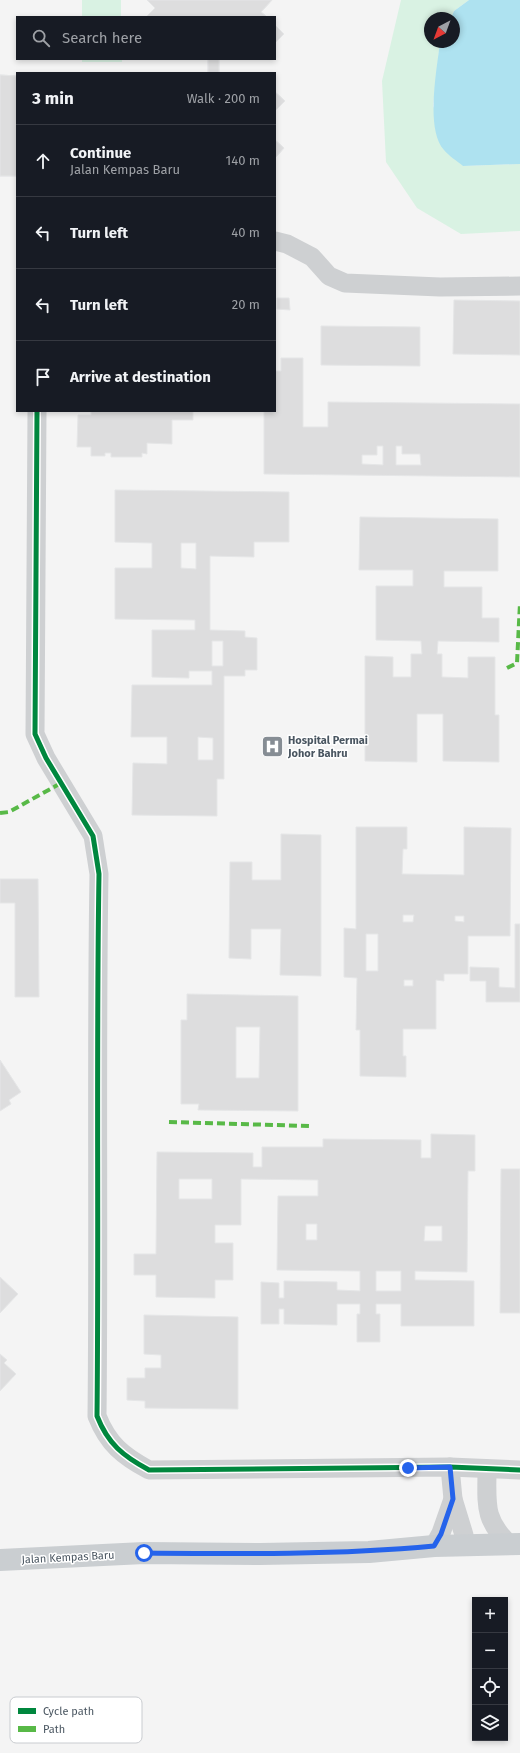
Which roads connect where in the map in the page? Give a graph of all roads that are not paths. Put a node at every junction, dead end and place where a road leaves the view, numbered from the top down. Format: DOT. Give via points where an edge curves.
graph roads {
  1 [pos="276,241"];
  2 [pos="520,286"];
  3 [pos="37,412"];
  4 [pos="450,1467"];
  5 [pos="487,1469"];
  6 [pos="520,1470"];
  7 [pos="453,1499"];
  8 [pos="485,1500"];
  9 [pos="469,1545"];
  10 [pos="515,1545"];
  11 [pos="434,1546"];
  12 [pos="0,1560"];
  1 -- 2 [label="street" via="312,256 329,276 345,283"];
  3 -- 4 [label="street" via="35,734 46,758 93,836 99,874 97,1416 104,1432 116,1448 149,1470"];
  4 -- 5 [label="street"];
  4 -- 7 [label="street"];
  5 -- 6 [label="street"];
  5 -- 8 [label="street"];
  7 -- 9 [label="street"];
  7 -- 11 [label="street"];
  8 -- 9 [label="street" via="482,1518"];
  8 -- 10 [label="street" via="497,1532"];
  9 -- 10 [label="main road, Jalan Kempas Baru"];
  9 -- 11 [label="main road, Jalan Kempas Baru"];
  11 -- 12 [label="main road, Jalan Kempas Baru" via="370,1552 144,1553"];
}
